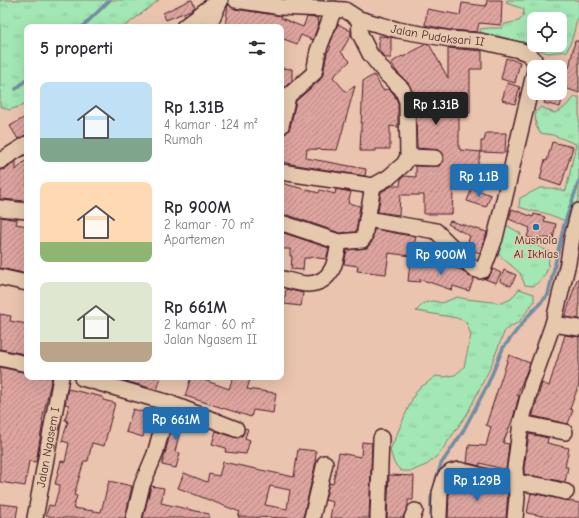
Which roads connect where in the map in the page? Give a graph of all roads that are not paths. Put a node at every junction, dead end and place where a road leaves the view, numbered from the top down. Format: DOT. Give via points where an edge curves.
graph roads {
  1 [pos="220,0"];
  2 [pos="236,0"];
  3 [pos="343,7"];
  4 [pos="359,19"];
  5 [pos="188,24"];
  6 [pos="209,24"];
  7 [pos="534,60"];
  8 [pos="284,96"];
  9 [pos="528,100"];
  10 [pos="24,146"];
  11 [pos="408,157"];
  12 [pos="435,158"];
  13 [pos="0,161"];
  14 [pos="284,172"];
  15 [pos="373,186"];
  16 [pos="0,208"];
  17 [pos="24,211"];
  18 [pos="579,211"];
  19 [pos="367,219"];
  20 [pos="285,224"];
  21 [pos="338,242"];
  22 [pos="574,264"];
  23 [pos="0,277"];
  24 [pos="284,279"];
  25 [pos="24,282"];
  26 [pos="553,324"];
  27 [pos="579,328"];
  28 [pos="0,358"];
  29 [pos="24,363"];
  30 [pos="60,380"];
  31 [pos="91,380"];
  32 [pos="169,403"];
  33 [pos="521,423"];
  34 [pos="236,429"];
  35 [pos="565,432"];
  36 [pos="381,438"];
  37 [pos="325,463"];
  38 [pos="515,481"];
  39 [pos="566,492"];
  40 [pos="35,518"];
  41 [pos="134,518"];
  42 [pos="312,518"];
  43 [pos="378,518"];
  44 [pos="439,518"];
  45 [pos="515,518"];
  1 -- 5 [label="street"];
  1 -- 6 [label="street"];
  2 -- 3 [label="street" via="281,7"];
  3 -- 4 [label="street, Jalan Pudaksari II"];
  3 -- 8 [label="street" via="318,51 314,73"];
  4 -- 7 [label="street, Jalan Pudaksari II" via="398,30 450,39 480,41 519,50 528,53"];
  4 -- 11 [label="street" via="360,34 370,54 402,89 406,101"];
  9 -- 19 [label="street" via="495,238 483,270 474,269 436,231"];
  10 -- 13 [label="street"];
  11 -- 12 [label="street"];
  11 -- 15 [label="street" via="389,177"];
  14 -- 15 [label="street"];
  15 -- 19 [label="street"];
  16 -- 17 [label="street"];
  18 -- 22 [label="street"];
  19 -- 21 [label="street" via="362,240"];
  20 -- 21 [label="street"];
  21 -- 24 [label="street" via="336,263 323,280 307,284"];
  22 -- 26 [label="street"];
  23 -- 25 [label="street"];
  26 -- 27 [label="street"];
  26 -- 33 [label="street"];
  28 -- 29 [label="street"];
  30 -- 40 [label="street, Jalan Ngasem I"];
  31 -- 32 [label="street"];
  32 -- 34 [label="street"];
  32 -- 41 [label="street"];
  33 -- 35 [label="street"];
  33 -- 38 [label="street" via="514,468"];
  36 -- 43 [label="street"];
  37 -- 42 [label="street"];
  38 -- 39 [label="street"];
  38 -- 44 [label="street" via="459,470 451,472 445,477 440,493"];
  38 -- 45 [label="street"];
}
